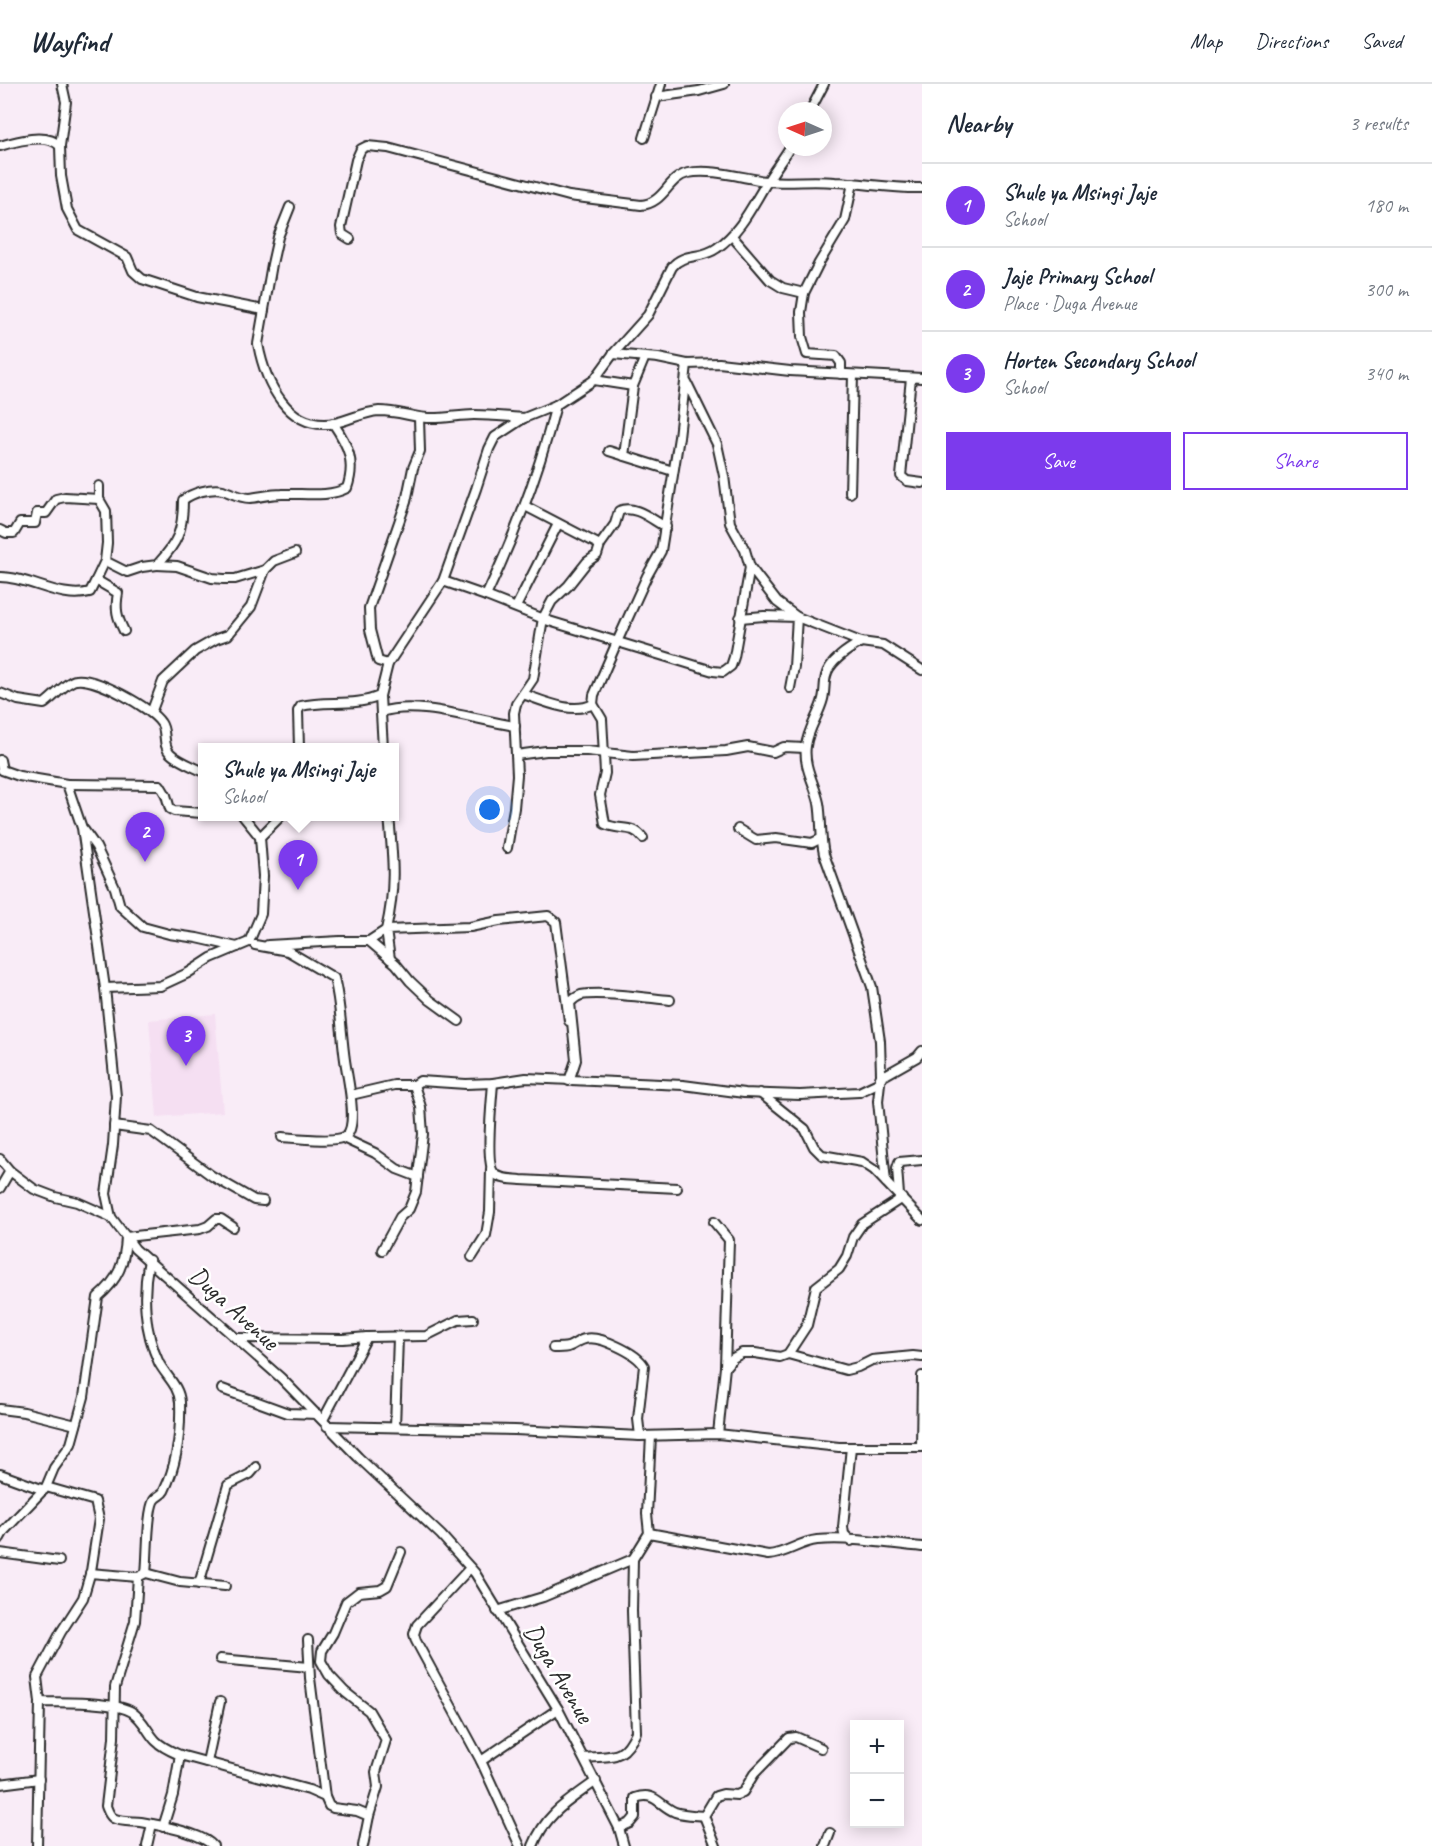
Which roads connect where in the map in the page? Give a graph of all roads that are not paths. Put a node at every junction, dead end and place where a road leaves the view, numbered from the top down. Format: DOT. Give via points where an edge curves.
graph roads {
  1 [pos="62,84"];
  2 [pos="661,84"];
  3 [pos="724,84"];
  4 [pos="824,84"];
  5 [pos="656,97"];
  6 [pos="815,102"];
  7 [pos="644,138"];
  8 [pos="0,146"];
  9 [pos="60,146"];
  10 [pos="784,156"];
  11 [pos="768,181"];
  12 [pos="853,183"];
  13 [pos="922,189"];
  14 [pos="290,207"];
  15 [pos="732,236"];
  16 [pos="350,240"];
  17 [pos="804,293"];
  18 [pos="264,310"];
  19 [pos="613,354"];
  20 [pos="645,357"];
  21 [pos="687,364"];
  22 [pos="841,374"];
  23 [pos="853,375"];
  24 [pos="911,378"];
  25 [pos="922,378"];
  26 [pos="594,380"];
  27 [pos="686,382"];
  28 [pos="633,386"];
  29 [pos="556,405"];
  30 [pos="419,418"];
  31 [pos="524,418"];
  32 [pos="333,423"];
  33 [pos="609,451"];
  34 [pos="624,456"];
  35 [pos="673,471"];
  36 [pos="922,483"];
  37 [pos="99,486"];
  38 [pos="850,493"];
  39 [pos="99,499"];
  40 [pos="525,506"];
  41 [pos="558,524"];
  42 [pos="666,527"];
  43 [pos="0,530"];
  44 [pos="600,545"];
  45 [pos="295,553"];
  46 [pos="105,561"];
  47 [pos="157,564"];
  48 [pos="750,567"];
  49 [pos="265,570"];
  50 [pos="0,577"];
  51 [pos="96,580"];
  52 [pos="443,582"];
  53 [pos="486,596"];
  54 [pos="516,607"];
  55 [pos="797,616"];
  56 [pos="543,618"];
  57 [pos="740,618"];
  58 [pos="124,631"];
  59 [pos="617,642"];
  60 [pos="861,642"];
  61 [pos="388,664"];
  62 [pos="922,670"];
  63 [pos="790,688"];
  64 [pos="0,693"];
  65 [pos="523,694"];
  66 [pos="380,696"];
  67 [pos="593,705"];
  68 [pos="381,712"];
  69 [pos="151,713"];
  70 [pos="514,726"];
  71 [pos="299,743"];
  72 [pos="383,743"];
  73 [pos="805,748"];
  74 [pos="604,752"];
  75 [pos="516,755"];
  76 [pos="0,760"];
  77 [pos="198,769"];
  78 [pos="67,784"];
  79 [pos="198,813"];
  80 [pos="247,821"];
  81 [pos="276,821"];
  82 [pos="389,821"];
  83 [pos="82,828"];
  84 [pos="738,829"];
  85 [pos="260,837"];
  86 [pos="643,838"];
  87 [pos="820,839"];
  88 [pos="507,848"];
  89 [pos="386,930"];
  90 [pos="369,941"];
  91 [pos="252,944"];
  92 [pos="238,947"];
  93 [pos="390,958"];
  94 [pos="105,988"];
  95 [pos="670,1000"];
  96 [pos="459,1021"];
  97 [pos="569,1021"];
  98 [pos="922,1052"];
  99 [pos="880,1080"];
  100 [pos="569,1081"];
  101 [pos="493,1083"];
  102 [pos="414,1084"];
  103 [pos="760,1093"];
  104 [pos="351,1095"];
  105 [pos="114,1126"];
  106 [pos="282,1137"];
  107 [pos="343,1138"];
  108 [pos="0,1159"];
  109 [pos="922,1160"];
  110 [pos="491,1169"];
  111 [pos="10,1171"];
  112 [pos="418,1177"];
  113 [pos="886,1182"];
  114 [pos="0,1188"];
  115 [pos="677,1188"];
  116 [pos="900,1197"];
  117 [pos="263,1201"];
  118 [pos="111,1217"];
  119 [pos="922,1220"];
  120 [pos="714,1222"];
  121 [pos="233,1227"];
  122 [pos="126,1237"];
  123 [pos="382,1250"];
  124 [pos="472,1257"];
  125 [pos="149,1260"];
  126 [pos="473,1319"];
  127 [pos="367,1337"];
  128 [pos="236,1338"];
  129 [pos="398,1338"];
  130 [pos="553,1348"];
  131 [pos="788,1354"];
  132 [pos="922,1357"];
  133 [pos="725,1366"];
  134 [pos="922,1376"];
  135 [pos="222,1389"];
  136 [pos="0,1409"];
  137 [pos="323,1420"];
  138 [pos="76,1425"];
  139 [pos="395,1427"];
  140 [pos="718,1434"];
  141 [pos="640,1436"];
  142 [pos="651,1436"];
  143 [pos="851,1447"];
  144 [pos="921,1447"];
  145 [pos="256,1467"];
  146 [pos="0,1474"];
  147 [pos="45,1489"];
  148 [pos="649,1533"];
  149 [pos="0,1538"];
  150 [pos="851,1541"];
  151 [pos="922,1547"];
  152 [pos="401,1552"];
  153 [pos="0,1553"];
  154 [pos="633,1559"];
  155 [pos="59,1561"];
  156 [pos="470,1568"];
  157 [pos="90,1573"];
  158 [pos="142,1575"];
  159 [pos="199,1584"];
  160 [pos="225,1586"];
  161 [pos="497,1611"];
  162 [pos="308,1640"];
  163 [pos="220,1659"];
  164 [pos="309,1667"];
  165 [pos="40,1702"];
  166 [pos="220,1702"];
  167 [pos="116,1706"];
  168 [pos="558,1709"];
  169 [pos="821,1748"];
  170 [pos="180,1755"];
  171 [pos="584,1758"];
  172 [pos="481,1761"];
  173 [pos="207,1762"];
  174 [pos="39,1779"];
  175 [pos="596,1781"];
  176 [pos="0,1784"];
  177 [pos="325,1797"];
  178 [pos="369,1816"];
  179 [pos="704,1816"];
  180 [pos="152,1824"];
  181 [pos="163,1827"];
  182 [pos="619,1828"];
  183 [pos="830,1833"];
  184 [pos="37,1846"];
  185 [pos="147,1846"];
  186 [pos="213,1846"];
  187 [pos="363,1846"];
  188 [pos="520,1846"];
  189 [pos="533,1846"];
  190 [pos="624,1846"];
  191 [pos="716,1846"];
  192 [pos="825,1846"];
  1 -- 9 [label="street" via="66,102"];
  2 -- 5 [label="street"];
  3 -- 5 [label="street"];
  4 -- 6 [label="street"];
  5 -- 7 [label="street"];
  8 -- 9 [label="street" via="44,139"];
  9 -- 18 [label="street" via="67,210 78,230 126,257 142,279 197,297"];
  10 -- 11 [label="street"];
  11 -- 12 [label="street"];
  11 -- 15 [label="street"];
  11 -- 16 [label="street" via="688,173 678,177 650,204 640,205 569,196 388,148 367,146 356,160 341,227 342,234"];
  12 -- 13 [label="street"];
  12 -- 17 [label="street" via="845,220"];
  14 -- 18 [label="street" via="278,237"];
  15 -- 17 [label="street" via="770,280"];
  15 -- 19 [label="street" via="700,257 677,260 648,315"];
  17 -- 22 [label="street" via="804,350 811,356 836,356"];
  18 -- 32 [label="street" via="258,344 280,402 309,423"];
  19 -- 20 [label="street"];
  19 -- 26 [label="street"];
  20 -- 21 [label="street"];
  20 -- 28 [label="street"];
  21 -- 22 [label="street" via="739,364"];
  21 -- 27 [label="street"];
  22 -- 23 [label="street"];
  23 -- 24 [label="street"];
  23 -- 38 [label="street"];
  24 -- 25 [label="street"];
  24 -- 36 [label="street" via="901,476"];
  26 -- 28 [label="street"];
  26 -- 29 [label="street"];
  27 -- 35 [label="street"];
  27 -- 48 [label="street" via="717,444 730,523"];
  28 -- 34 [label="street"];
  29 -- 31 [label="street"];
  29 -- 40 [label="street"];
  30 -- 31 [label="street"];
  30 -- 32 [label="street" via="377,411"];
  30 -- 61 [label="street" via="420,451 369,608 378,662"];
  31 -- 52 [label="street" via="495,437 489,448"];
  32 -- 47 [label="street" via="350,455 352,474 347,488 248,498 221,490 189,495 183,500 181,530"];
  33 -- 34 [label="street"];
  34 -- 35 [label="street"];
  35 -- 42 [label="street"];
  37 -- 39 [label="street"];
  39 -- 43 [label="street" via="56,499 46,513 37,513 35,523 20,523 14,533"];
  39 -- 46 [label="street" via="106,511"];
  40 -- 41 [label="street"];
  40 -- 53 [label="street"];
  41 -- 44 [label="street"];
  41 -- 54 [label="street"];
  42 -- 44 [label="street" via="637,510 625,509"];
  42 -- 59 [label="street" via="661,551"];
  44 -- 56 [label="street" via="593,559 552,601"];
  45 -- 49 [label="street" via="274,561"];
  46 -- 47 [label="street" via="127,572"];
  46 -- 51 [label="street"];
  47 -- 49 [label="street" via="225,579"];
  48 -- 55 [label="street" via="777,602"];
  48 -- 57 [label="street"];
  49 -- 69 [label="street" via="244,617 228,635 195,651 163,681"];
  50 -- 51 [label="street" via="83,594 90,592"];
  51 -- 58 [label="street" via="118,593 115,608"];
  52 -- 53 [label="street"];
  52 -- 61 [label="street"];
  53 -- 54 [label="street"];
  54 -- 56 [label="street"];
  55 -- 57 [label="street"];
  55 -- 60 [label="street"];
  55 -- 63 [label="street"];
  56 -- 59 [label="street"];
  56 -- 65 [label="street" via="533,679"];
  57 -- 59 [label="street" via="734,657 723,672"];
  59 -- 67 [label="street"];
  60 -- 62 [label="street" via="884,645"];
  60 -- 73 [label="street" via="842,653 826,674 823,700"];
  61 -- 66 [label="street"];
  64 -- 69 [label="street" via="44,705 75,680 90,680 113,689"];
  65 -- 67 [label="street" via="554,705"];
  65 -- 70 [label="street" via="516,704"];
  66 -- 68 [label="street"];
  66 -- 71 [label="street" via="369,701 301,706"];
  67 -- 74 [label="street" via="602,719"];
  68 -- 70 [label="street" via="417,708"];
  68 -- 72 [label="street"];
  69 -- 77 [label="street" via="162,724 169,753"];
  70 -- 75 [label="street"];
  73 -- 74 [label="street" via="784,747 774,752 748,747 633,756"];
  73 -- 87 [label="street" via="821,818"];
  74 -- 75 [label="street"];
  74 -- 86 [label="street" via="600,795 605,824 638,831"];
  75 -- 88 [label="street" via="514,808"];
  76 -- 78 [label="street" via="2,770 10,773"];
  78 -- 79 [label="street" via="160,785 170,809"];
  78 -- 83 [label="street, Duga Avenue"];
  80 -- 85 [label="street"];
  81 -- 85 [label="street"];
  82 -- 89 [label="street" via="394,870"];
  83 -- 92 [label="street" via="96,847 120,906 143,927"];
  83 -- 94 [label="street, Duga Avenue"];
  84 -- 87 [label="street" via="756,840 776,838 812,843"];
  85 -- 91 [label="street" via="261,914"];
  87 -- 99 [label="street" via="872,987 880,1041"];
  89 -- 90 [label="street"];
  89 -- 93 [label="street"];
  89 -- 97 [label="street" via="470,927 548,916 556,922"];
  90 -- 91 [label="street"];
  90 -- 93 [label="street"];
  91 -- 92 [label="street"];
  91 -- 104 [label="street" via="288,951 334,978"];
  92 -- 94 [label="street" via="160,986"];
  93 -- 96 [label="street" via="430,1000"];
  94 -- 105 [label="street, Duga Avenue" via="116,1096"];
  95 -- 100 [label="street" via="598,994 573,999 576,1060"];
  98 -- 99 [label="street"];
  99 -- 103 [label="street" via="859,1092"];
  99 -- 113 [label="street" via="878,1101"];
  100 -- 101 [label="street" via="526,1078"];
  100 -- 103 [label="street" via="683,1085"];
  101 -- 102 [label="street"];
  101 -- 110 [label="street"];
  102 -- 104 [label="street"];
  102 -- 112 [label="street" via="423,1134"];
  103 -- 113 [label="street" via="805,1129 822,1155 862,1162"];
  104 -- 107 [label="street" via="351,1125 349,1134"];
  105 -- 117 [label="street" via="151,1131 212,1176"];
  105 -- 118 [label="street, Duga Avenue" via="106,1194"];
  106 -- 107 [label="street"];
  107 -- 112 [label="street"];
  108 -- 111 [label="street"];
  109 -- 116 [label="street" via="899,1162"];
  110 -- 115 [label="street" via="500,1177 521,1180"];
  110 -- 124 [label="street" via="486,1235"];
  111 -- 114 [label="street"];
  111 -- 118 [label="street" via="34,1189"];
  112 -- 123 [label="street" via="410,1209 400,1217"];
  113 -- 116 [label="street"];
  116 -- 119 [label="street"];
  116 -- 131 [label="street" via="862,1224 839,1269 816,1287 807,1325"];
  118 -- 122 [label="street, Duga Avenue"];
  120 -- 133 [label="street" via="729,1240"];
  121 -- 122 [label="street" via="216,1219 200,1228"];
  122 -- 125 [label="street, Duga Avenue"];
  122 -- 138 [label="street" via="121,1267 111,1286 98,1297 84,1397"];
  125 -- 128 [label="street, Duga Avenue"];
  125 -- 158 [label="street" via="145,1307 151,1343 160,1365 180,1393 180,1405 176,1460 163,1493 154,1500"];
  126 -- 129 [label="street" via="458,1320 426,1336"];
  127 -- 128 [label="street"];
  127 -- 129 [label="street"];
  127 -- 137 [label="street"];
  128 -- 137 [label="street, Duga Avenue"];
  129 -- 139 [label="street"];
  130 -- 141 [label="street" via="592,1338 622,1348 641,1361 644,1366"];
  131 -- 132 [label="street" via="846,1370 872,1360"];
  131 -- 133 [label="street" via="780,1357 742,1353"];
  133 -- 140 [label="street"];
  134 -- 144 [label="street"];
  135 -- 137 [label="street" via="288,1413"];
  136 -- 138 [label="street"];
  137 -- 139 [label="street"];
  137 -- 156 [label="street, Duga Avenue"];
  138 -- 147 [label="street" via="71,1444"];
  139 -- 141 [label="street"];
  140 -- 142 [label="street"];
  140 -- 143 [label="street"];
  141 -- 142 [label="street"];
  142 -- 148 [label="street"];
  143 -- 144 [label="street"];
  143 -- 150 [label="street" via="843,1527"];
  145 -- 159 [label="street" via="228,1485"];
  146 -- 147 [label="street"];
  147 -- 149 [label="street"];
  147 -- 157 [label="street" via="95,1501 99,1520"];
  148 -- 150 [label="street" via="768,1555 780,1555 817,1540"];
  148 -- 154 [label="street"];
  150 -- 151 [label="street"];
  152 -- 178 [label="street" via="387,1586 358,1592 346,1602 321,1660 328,1675 369,1711 386,1740"];
  153 -- 155 [label="street"];
  154 -- 161 [label="street" via="543,1597"];
  154 -- 171 [label="street" via="636,1731 630,1746 621,1754"];
  156 -- 161 [label="street, Duga Avenue"];
  156 -- 172 [label="street" via="417,1624 414,1634"];
  157 -- 158 [label="street"];
  157 -- 165 [label="street" via="83,1598 37,1677"];
  158 -- 159 [label="street"];
  158 -- 167 [label="street" via="135,1622 115,1687"];
  159 -- 160 [label="street"];
  161 -- 168 [label="street, Duga Avenue"];
  162 -- 164 [label="street"];
  163 -- 164 [label="street"];
  164 -- 177 [label="street"];
  165 -- 167 [label="street"];
  165 -- 174 [label="street"];
  166 -- 173 [label="street"];
  167 -- 170 [label="street" via="145,1723 165,1749"];
  167 -- 180 [label="street" via="108,1813 114,1819"];
  168 -- 171 [label="street, Duga Avenue"];
  168 -- 172 [label="street"];
  169 -- 179 [label="street" via="796,1737 789,1738 754,1774 743,1792 716,1796"];
  170 -- 173 [label="street"];
  170 -- 181 [label="street"];
  171 -- 175 [label="street, Duga Avenue"];
  172 -- 188 [label="street"];
  173 -- 177 [label="street"];
  174 -- 176 [label="street"];
  174 -- 184 [label="street"];
  175 -- 182 [label="street, Duga Avenue"];
  175 -- 189 [label="street" via="553,1813"];
  177 -- 178 [label="street" via="333,1808"];
  178 -- 187 [label="street"];
  179 -- 182 [label="street" via="681,1814 653,1796 642,1796 635,1798 635,1817"];
  179 -- 191 [label="street"];
  180 -- 181 [label="street"];
  180 -- 185 [label="street"];
  181 -- 186 [label="street" via="207,1840"];
  182 -- 190 [label="street, Duga Avenue"];
  183 -- 192 [label="street"];
}
